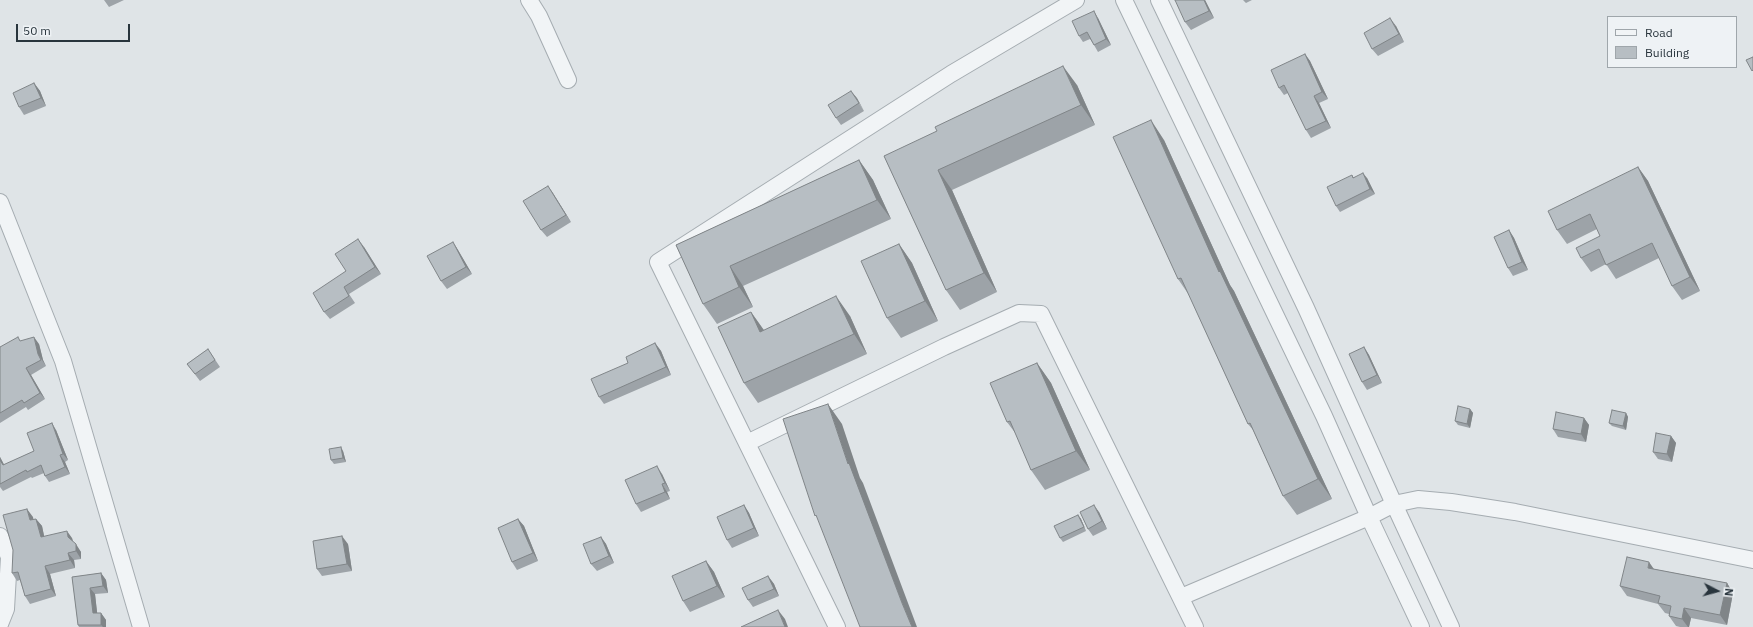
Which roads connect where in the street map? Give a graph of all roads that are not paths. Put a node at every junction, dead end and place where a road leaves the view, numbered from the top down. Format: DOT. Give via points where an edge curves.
graph roads {
  1 [pos="529,0"];
  2 [pos="1076,0"];
  3 [pos="1124,0"];
  4 [pos="1159,0"];
  5 [pos="568,80"];
  6 [pos="0,202"];
  7 [pos="747,443"];
  8 [pos="1394,504"];
  9 [pos="1369,517"];
  10 [pos="0,536"];
  11 [pos="1753,560"];
  12 [pos="1181,597"];
  13 [pos="0,624"];
  14 [pos="141,627"];
  15 [pos="837,627"];
  16 [pos="1195,627"];
  17 [pos="1421,627"];
  18 [pos="1451,627"];
  1 -- 5 [label="street"];
  2 -- 7 [label="street" via="951,74 658,262"];
  3 -- 9 [label="street" via="1324,416"];
  4 -- 8 [label="street" via="1306,308"];
  6 -- 14 [label="street" via="63,361"];
  7 -- 12 [label="street" via="1018,313 1040,314"];
  7 -- 15 [label="street"];
  8 -- 9 [label="street"];
  8 -- 11 [label="street" via="1418,499 1452,502 1515,512"];
  8 -- 18 [label="street"];
  9 -- 12 [label="street"];
  9 -- 17 [label="street"];
  10 -- 13 [label="street" via="8,557 6,609"];
  12 -- 16 [label="street"];
}
